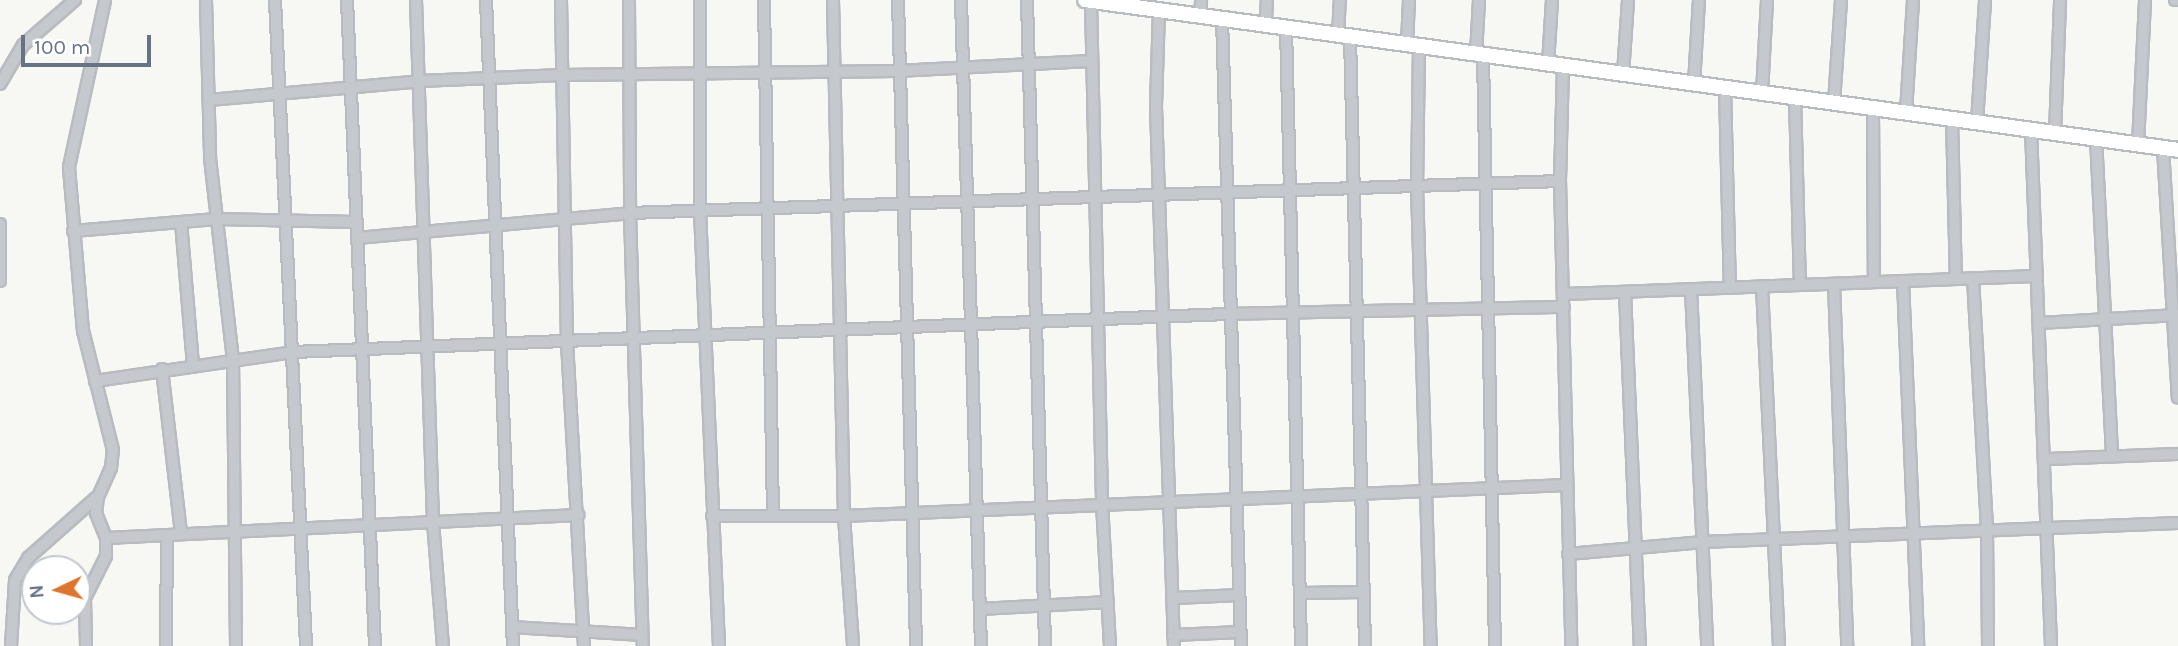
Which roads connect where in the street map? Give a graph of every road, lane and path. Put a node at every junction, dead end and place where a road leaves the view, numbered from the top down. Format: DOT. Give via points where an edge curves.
graph roads {
  1 [pos="75,0"];
  2 [pos="105,0"];
  3 [pos="206,0"];
  4 [pos="275,0"];
  5 [pos="347,0"];
  6 [pos="416,0"];
  7 [pos="486,0"];
  8 [pos="561,0"];
  9 [pos="629,0"];
  10 [pos="700,0"];
  11 [pos="764,0"];
  12 [pos="833,0"];
  13 [pos="898,0"];
  14 [pos="961,0"];
  15 [pos="1027,0"];
  16 [pos="1085,0"];
  17 [pos="1201,0"];
  18 [pos="1267,0"];
  19 [pos="1340,0"];
  20 [pos="1409,0"];
  21 [pos="1479,0"];
  22 [pos="1552,0"];
  23 [pos="1628,0"];
  24 [pos="1699,0"];
  25 [pos="1767,0"];
  26 [pos="1840,0"];
  27 [pos="1913,0"];
  28 [pos="1985,0"];
  29 [pos="2060,0"];
  30 [pos="2146,0"];
  31 [pos="1091,1"];
  32 [pos="1128,3"];
  33 [pos="1159,10"];
  34 [pos="1200,16"];
  35 [pos="1222,18"];
  36 [pos="1266,23"];
  37 [pos="1286,27"];
  38 [pos="1344,36"];
  39 [pos="1413,45"];
  40 [pos="1480,54"];
  41 [pos="1090,61"];
  42 [pos="1555,65"];
  43 [pos="1026,66"];
  44 [pos="961,69"];
  45 [pos="897,71"];
  46 [pos="833,72"];
  47 [pos="627,74"];
  48 [pos="763,74"];
  49 [pos="1623,74"];
  50 [pos="562,75"];
  51 [pos="698,75"];
  52 [pos="487,78"];
  53 [pos="420,81"];
  54 [pos="1694,83"];
  55 [pos="0,84"];
  56 [pos="1725,88"];
  57 [pos="352,89"];
  58 [pos="1762,93"];
  59 [pos="279,95"];
  60 [pos="1795,97"];
  61 [pos="209,100"];
  62 [pos="1834,103"];
  63 [pos="1873,108"];
  64 [pos="1906,113"];
  65 [pos="1952,119"];
  66 [pos="1977,122"];
  67 [pos="2031,130"];
  68 [pos="2055,133"];
  69 [pos="2096,138"];
  70 [pos="2138,144"];
  71 [pos="2163,148"];
  72 [pos="2178,150"];
  73 [pos="1560,181"];
  74 [pos="1483,183"];
  75 [pos="1417,186"];
  76 [pos="1352,188"];
  77 [pos="1288,190"];
  78 [pos="1224,193"];
  79 [pos="1161,195"];
  80 [pos="1095,198"];
  81 [pos="1030,200"];
  82 [pos="967,203"];
  83 [pos="903,205"];
  84 [pos="836,206"];
  85 [pos="767,208"];
  86 [pos="700,211"];
  87 [pos="630,213"];
  88 [pos="218,219"];
  89 [pos="565,219"];
  90 [pos="288,221"];
  91 [pos="181,222"];
  92 [pos="356,222"];
  93 [pos="495,224"];
  94 [pos="0,225"];
  95 [pos="426,229"];
  96 [pos="73,231"];
  97 [pos="357,238"];
  98 [pos="2037,276"];
  99 [pos="1973,278"];
  100 [pos="1956,279"];
  101 [pos="0,281"];
  102 [pos="1903,281"];
  103 [pos="1874,282"];
  104 [pos="1833,284"];
  105 [pos="1800,285"];
  106 [pos="1762,286"];
  107 [pos="1730,288"];
  108 [pos="1692,289"];
  109 [pos="1625,292"];
  110 [pos="1563,294"];
  111 [pos="1564,307"];
  112 [pos="1486,308"];
  113 [pos="1421,310"];
  114 [pos="1358,311"];
  115 [pos="1292,313"];
  116 [pos="1228,314"];
  117 [pos="2176,315"];
  118 [pos="1165,317"];
  119 [pos="1098,320"];
  120 [pos="2105,320"];
  121 [pos="1035,323"];
  122 [pos="2040,323"];
  123 [pos="972,325"];
  124 [pos="907,328"];
  125 [pos="842,331"];
  126 [pos="772,334"];
  127 [pos="704,337"];
  128 [pos="635,339"];
  129 [pos="567,342"];
  130 [pos="501,344"];
  131 [pos="430,347"];
  132 [pos="363,349"];
  133 [pos="293,352"];
  134 [pos="233,359"];
  135 [pos="193,364"];
  136 [pos="162,369"];
  137 [pos="95,381"];
  138 [pos="2178,398"];
  139 [pos="2178,454"];
  140 [pos="2112,456"];
  141 [pos="2046,459"];
  142 [pos="1566,485"];
  143 [pos="1488,488"];
  144 [pos="1426,490"];
  145 [pos="1363,492"];
  146 [pos="1300,494"];
  147 [pos="98,497"];
  148 [pos="1234,497"];
  149 [pos="1171,499"];
  150 [pos="1102,503"];
  151 [pos="1040,506"];
  152 [pos="977,509"];
  153 [pos="912,512"];
  154 [pos="578,515"];
  155 [pos="712,516"];
  156 [pos="772,516"];
  157 [pos="844,516"];
  158 [pos="509,517"];
  159 [pos="433,522"];
  160 [pos="2178,523"];
  161 [pos="371,526"];
  162 [pos="2046,526"];
  163 [pos="301,528"];
  164 [pos="236,530"];
  165 [pos="1987,530"];
  166 [pos="1916,533"];
  167 [pos="167,534"];
  168 [pos="181,534"];
  169 [pos="1844,536"];
  170 [pos="106,538"];
  171 [pos="1772,539"];
  172 [pos="1703,542"];
  173 [pos="1636,547"];
  174 [pos="1568,554"];
  175 [pos="1364,592"];
  176 [pos="1301,593"];
  177 [pos="1239,594"];
  178 [pos="1175,598"];
  179 [pos="1108,602"];
  180 [pos="1044,604"];
  181 [pos="980,609"];
  182 [pos="513,627"];
  183 [pos="584,630"];
  184 [pos="1240,632"];
  185 [pos="1173,635"];
  186 [pos="643,641"];
  187 [pos="11,646"];
  188 [pos="86,646"];
  189 [pos="166,646"];
  190 [pos="236,646"];
  191 [pos="306,646"];
  192 [pos="375,646"];
  193 [pos="443,646"];
  194 [pos="513,646"];
  195 [pos="584,646"];
  196 [pos="719,646"];
  197 [pos="853,646"];
  198 [pos="916,646"];
  199 [pos="981,646"];
  200 [pos="1045,646"];
  201 [pos="1110,646"];
  202 [pos="1174,646"];
  203 [pos="1241,646"];
  204 [pos="1301,646"];
  205 [pos="1365,646"];
  206 [pos="1431,646"];
  207 [pos="1495,646"];
  208 [pos="1571,646"];
  209 [pos="1640,646"];
  210 [pos="1707,646"];
  211 [pos="1779,646"];
  212 [pos="1847,646"];
  213 [pos="1918,646"];
  214 [pos="1988,646"];
  215 [pos="2051,646"];
  1 -- 55 [label="street" via="23,45"];
  2 -- 96 [label="street" via="69,167"];
  3 -- 61 [label="street"];
  4 -- 59 [label="street"];
  5 -- 57 [label="street"];
  6 -- 53 [label="street"];
  7 -- 52 [label="street"];
  8 -- 50 [label="street"];
  9 -- 47 [label="street"];
  10 -- 51 [label="street"];
  11 -- 48 [label="street"];
  12 -- 46 [label="street"];
  13 -- 45 [label="street"];
  14 -- 44 [label="street"];
  15 -- 43 [label="street"];
  16 -- 31 [label="street"];
  17 -- 34 [label="street"];
  18 -- 36 [label="street"];
  19 -- 38 [label="street"];
  20 -- 39 [label="street"];
  21 -- 40 [label="street"];
  22 -- 42 [label="street"];
  23 -- 49 [label="street"];
  24 -- 54 [label="street"];
  25 -- 58 [label="street"];
  26 -- 62 [label="street"];
  27 -- 64 [label="street"];
  28 -- 66 [label="street"];
  29 -- 68 [label="street"];
  30 -- 70 [label="street"];
  31 -- 32 [label="street"];
  31 -- 41 [label="street"];
  32 -- 33 [label="street"];
  33 -- 34 [label="street"];
  33 -- 79 [label="street" via="1155,65"];
  34 -- 35 [label="street"];
  35 -- 36 [label="street"];
  35 -- 78 [label="street"];
  36 -- 37 [label="street"];
  37 -- 38 [label="street"];
  37 -- 77 [label="street"];
  38 -- 39 [label="street"];
  38 -- 76 [label="street"];
  39 -- 40 [label="street"];
  39 -- 75 [label="street"];
  40 -- 42 [label="street"];
  40 -- 74 [label="street"];
  41 -- 43 [label="street"];
  41 -- 80 [label="street"];
  42 -- 49 [label="street"];
  42 -- 73 [label="street"];
  43 -- 44 [label="street"];
  43 -- 81 [label="street"];
  44 -- 45 [label="street"];
  44 -- 82 [label="street"];
  45 -- 46 [label="street"];
  45 -- 83 [label="street"];
  46 -- 48 [label="street"];
  46 -- 84 [label="street"];
  47 -- 50 [label="street"];
  47 -- 51 [label="street"];
  47 -- 87 [label="street"];
  48 -- 51 [label="street"];
  48 -- 85 [label="street"];
  49 -- 54 [label="street"];
  50 -- 52 [label="street"];
  50 -- 89 [label="street"];
  51 -- 86 [label="street"];
  52 -- 53 [label="street"];
  52 -- 93 [label="street"];
  53 -- 57 [label="street"];
  53 -- 95 [label="street"];
  54 -- 56 [label="street"];
  56 -- 58 [label="street"];
  56 -- 107 [label="street"];
  57 -- 59 [label="street"];
  57 -- 92 [label="street"];
  58 -- 60 [label="street"];
  59 -- 61 [label="street"];
  59 -- 90 [label="street"];
  60 -- 62 [label="street"];
  60 -- 105 [label="street"];
  61 -- 88 [label="street" via="209,158"];
  62 -- 63 [label="street"];
  63 -- 64 [label="street"];
  63 -- 103 [label="street"];
  64 -- 65 [label="street"];
  65 -- 66 [label="street"];
  65 -- 100 [label="street"];
  66 -- 67 [label="street"];
  67 -- 68 [label="street"];
  67 -- 98 [label="street"];
  68 -- 69 [label="street"];
  69 -- 70 [label="street"];
  69 -- 120 [label="street"];
  70 -- 71 [label="street"];
  71 -- 72 [label="street"];
  71 -- 117 [label="street"];
  73 -- 74 [label="street"];
  73 -- 110 [label="street"];
  74 -- 75 [label="street"];
  74 -- 112 [label="street"];
  75 -- 76 [label="street"];
  75 -- 113 [label="street"];
  76 -- 77 [label="street"];
  76 -- 114 [label="street"];
  77 -- 78 [label="street"];
  77 -- 115 [label="street"];
  78 -- 79 [label="street"];
  78 -- 116 [label="street"];
  79 -- 80 [label="street"];
  79 -- 118 [label="street"];
  80 -- 81 [label="street"];
  80 -- 119 [label="street"];
  81 -- 82 [label="street"];
  81 -- 121 [label="street"];
  82 -- 83 [label="street"];
  82 -- 123 [label="street"];
  83 -- 84 [label="street"];
  83 -- 124 [label="street"];
  84 -- 85 [label="street"];
  84 -- 125 [label="street"];
  85 -- 86 [label="street"];
  85 -- 126 [label="street"];
  86 -- 87 [label="street"];
  86 -- 127 [label="street"];
  87 -- 89 [label="street"];
  87 -- 128 [label="street"];
  88 -- 90 [label="street"];
  88 -- 91 [label="street"];
  88 -- 134 [label="street"];
  89 -- 93 [label="street"];
  89 -- 129 [label="street"];
  90 -- 92 [label="street"];
  90 -- 133 [label="street"];
  91 -- 96 [label="street"];
  91 -- 135 [label="street"];
  92 -- 97 [label="street"];
  93 -- 95 [label="street"];
  93 -- 130 [label="street"];
  94 -- 101 [label="street"];
  95 -- 97 [label="street"];
  95 -- 131 [label="street"];
  96 -- 137 [label="street" via="83,331"];
  97 -- 132 [label="street"];
  98 -- 99 [label="street"];
  98 -- 122 [label="street"];
  99 -- 100 [label="street"];
  99 -- 165 [label="street"];
  100 -- 102 [label="street"];
  102 -- 103 [label="street"];
  102 -- 166 [label="street"];
  103 -- 104 [label="street"];
  104 -- 105 [label="street"];
  104 -- 169 [label="street"];
  105 -- 106 [label="street"];
  106 -- 107 [label="street"];
  106 -- 171 [label="street"];
  107 -- 108 [label="street"];
  108 -- 109 [label="street"];
  108 -- 172 [label="street"];
  109 -- 110 [label="street"];
  109 -- 173 [label="street"];
  110 -- 111 [label="street"];
  111 -- 112 [label="street"];
  111 -- 142 [label="street"];
  112 -- 113 [label="street"];
  112 -- 143 [label="street"];
  113 -- 114 [label="street"];
  113 -- 144 [label="street"];
  114 -- 115 [label="street"];
  114 -- 145 [label="street"];
  115 -- 116 [label="street"];
  115 -- 146 [label="street"];
  116 -- 118 [label="street"];
  116 -- 148 [label="street"];
  117 -- 120 [label="street"];
  117 -- 138 [label="street"];
  118 -- 119 [label="street"];
  118 -- 149 [label="street"];
  119 -- 121 [label="street"];
  119 -- 150 [label="street"];
  120 -- 122 [label="street"];
  120 -- 140 [label="street"];
  121 -- 123 [label="street"];
  121 -- 151 [label="street"];
  122 -- 141 [label="street"];
  123 -- 124 [label="street"];
  123 -- 152 [label="street"];
  124 -- 125 [label="street"];
  124 -- 153 [label="street"];
  125 -- 126 [label="street"];
  125 -- 157 [label="street"];
  126 -- 127 [label="street"];
  126 -- 156 [label="street"];
  127 -- 128 [label="street"];
  127 -- 155 [label="street"];
  128 -- 129 [label="street"];
  128 -- 186 [label="street"];
  129 -- 130 [label="street"];
  129 -- 154 [label="street"];
  130 -- 131 [label="street"];
  130 -- 158 [label="street"];
  131 -- 132 [label="street"];
  131 -- 159 [label="street"];
  132 -- 133 [label="street"];
  132 -- 161 [label="street"];
  133 -- 134 [label="street"];
  133 -- 163 [label="street"];
  134 -- 135 [label="street"];
  134 -- 164 [label="street"];
  135 -- 136 [label="street"];
  136 -- 137 [label="street"];
  136 -- 168 [label="street"];
  137 -- 147 [label="street" via="113,450 111,468"];
  139 -- 140 [label="street"];
  140 -- 141 [label="street"];
  141 -- 162 [label="street"];
  142 -- 143 [label="street"];
  142 -- 174 [label="street"];
  143 -- 144 [label="street"];
  143 -- 207 [label="street"];
  144 -- 145 [label="street"];
  144 -- 206 [label="street"];
  145 -- 146 [label="street"];
  145 -- 175 [label="street"];
  146 -- 148 [label="street"];
  146 -- 176 [label="street"];
  147 -- 170 [label="street" via="96,513"];
  147 -- 187 [label="street" via="28,558 15,580"];
  148 -- 149 [label="street"];
  148 -- 177 [label="street"];
  149 -- 150 [label="street"];
  149 -- 178 [label="street"];
  150 -- 151 [label="street"];
  150 -- 179 [label="street"];
  151 -- 152 [label="street"];
  151 -- 180 [label="street"];
  152 -- 153 [label="street"];
  152 -- 181 [label="street"];
  153 -- 157 [label="street"];
  153 -- 198 [label="street"];
  154 -- 158 [label="street"];
  154 -- 183 [label="street"];
  155 -- 156 [label="street"];
  155 -- 196 [label="street"];
  156 -- 157 [label="street"];
  157 -- 197 [label="street"];
  158 -- 159 [label="street"];
  158 -- 182 [label="street"];
  159 -- 161 [label="street"];
  159 -- 193 [label="street"];
  160 -- 162 [label="street"];
  161 -- 163 [label="street"];
  161 -- 192 [label="street"];
  162 -- 165 [label="street"];
  162 -- 215 [label="street"];
  163 -- 164 [label="street"];
  163 -- 191 [label="street"];
  164 -- 168 [label="street"];
  164 -- 190 [label="street"];
  165 -- 166 [label="street"];
  165 -- 214 [label="street"];
  166 -- 169 [label="street"];
  166 -- 213 [label="street"];
  167 -- 168 [label="street"];
  167 -- 170 [label="street"];
  167 -- 189 [label="street"];
  169 -- 171 [label="street"];
  169 -- 212 [label="street"];
  170 -- 188 [label="street" via="98,578 85,598"];
  171 -- 172 [label="street"];
  171 -- 211 [label="street"];
  172 -- 173 [label="street"];
  172 -- 210 [label="street"];
  173 -- 174 [label="street"];
  173 -- 209 [label="street"];
  174 -- 208 [label="street"];
  175 -- 176 [label="street"];
  175 -- 205 [label="street"];
  176 -- 204 [label="street"];
  177 -- 178 [label="street"];
  177 -- 184 [label="street"];
  178 -- 185 [label="street"];
  179 -- 180 [label="street"];
  179 -- 201 [label="street"];
  180 -- 181 [label="street"];
  180 -- 200 [label="street"];
  181 -- 199 [label="street"];
  182 -- 183 [label="street"];
  182 -- 194 [label="street"];
  183 -- 186 [label="street"];
  183 -- 195 [label="street"];
  184 -- 185 [label="street"];
  184 -- 203 [label="street"];
  185 -- 202 [label="street"];
}
